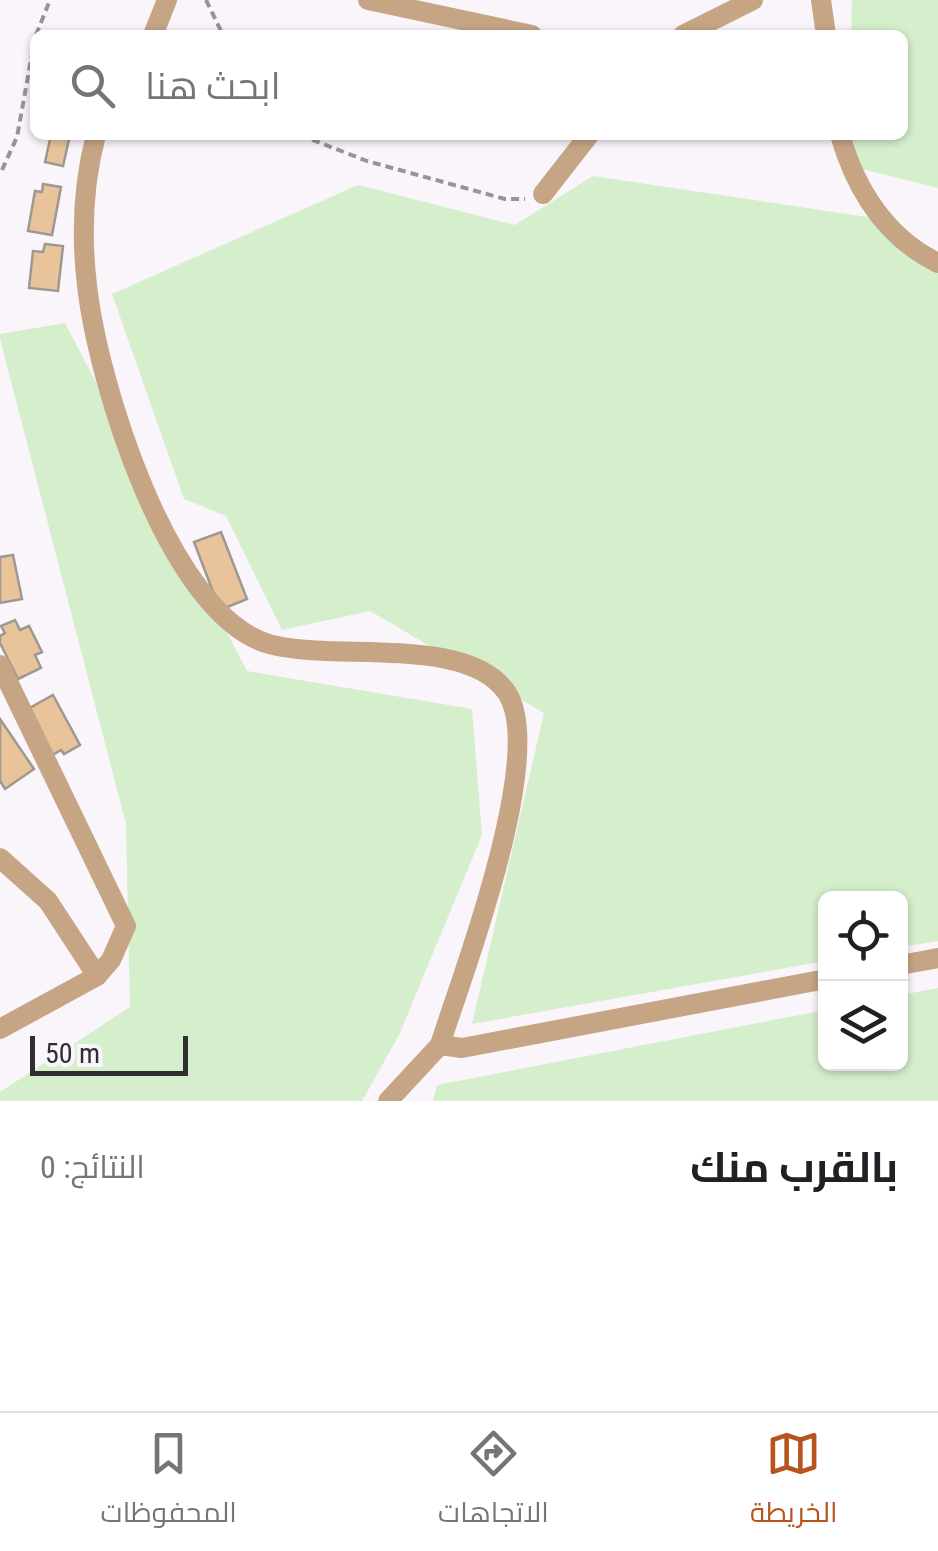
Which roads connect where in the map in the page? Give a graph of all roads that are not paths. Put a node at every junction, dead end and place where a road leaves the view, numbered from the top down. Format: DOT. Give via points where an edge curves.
graph roads {
  1 [pos="167,0"];
  2 [pos="368,0"];
  3 [pos="754,0"];
  4 [pos="821,0"];
  5 [pos="155,30"];
  6 [pos="509,30"];
  7 [pos="693,30"];
  8 [pos="825,30"];
  9 [pos="95,140"];
  10 [pos="585,140"];
  11 [pos="841,140"];
  12 [pos="543,194"];
  13 [pos="938,263"];
  14 [pos="0,665"];
  15 [pos="0,858"];
  16 [pos="938,958"];
  17 [pos="908,964"];
  18 [pos="97,976"];
  19 [pos="818,981"];
  20 [pos="0,1028"];
  21 [pos="440,1045"];
  22 [pos="388,1101"];
  1 -- 5 [label="street"];
  2 -- 6 [label="street"];
  3 -- 7 [label="street"];
  4 -- 8 [label="street"];
  9 -- 21 [label="street" via="84,202 94,336 148,496 188,575 235,626 267,644 460,662 489,674 509,696 517,730 509,816"];
  10 -- 12 [label="street"];
  11 -- 13 [label="street" via="880,218"];
  14 -- 18 [label="street" via="126,926"];
  15 -- 18 [label="street" via="48,902"];
  16 -- 17 [label="street"];
  18 -- 20 [label="street"];
  19 -- 21 [label="street" via="462,1048"];
  21 -- 22 [label="street"];
}
